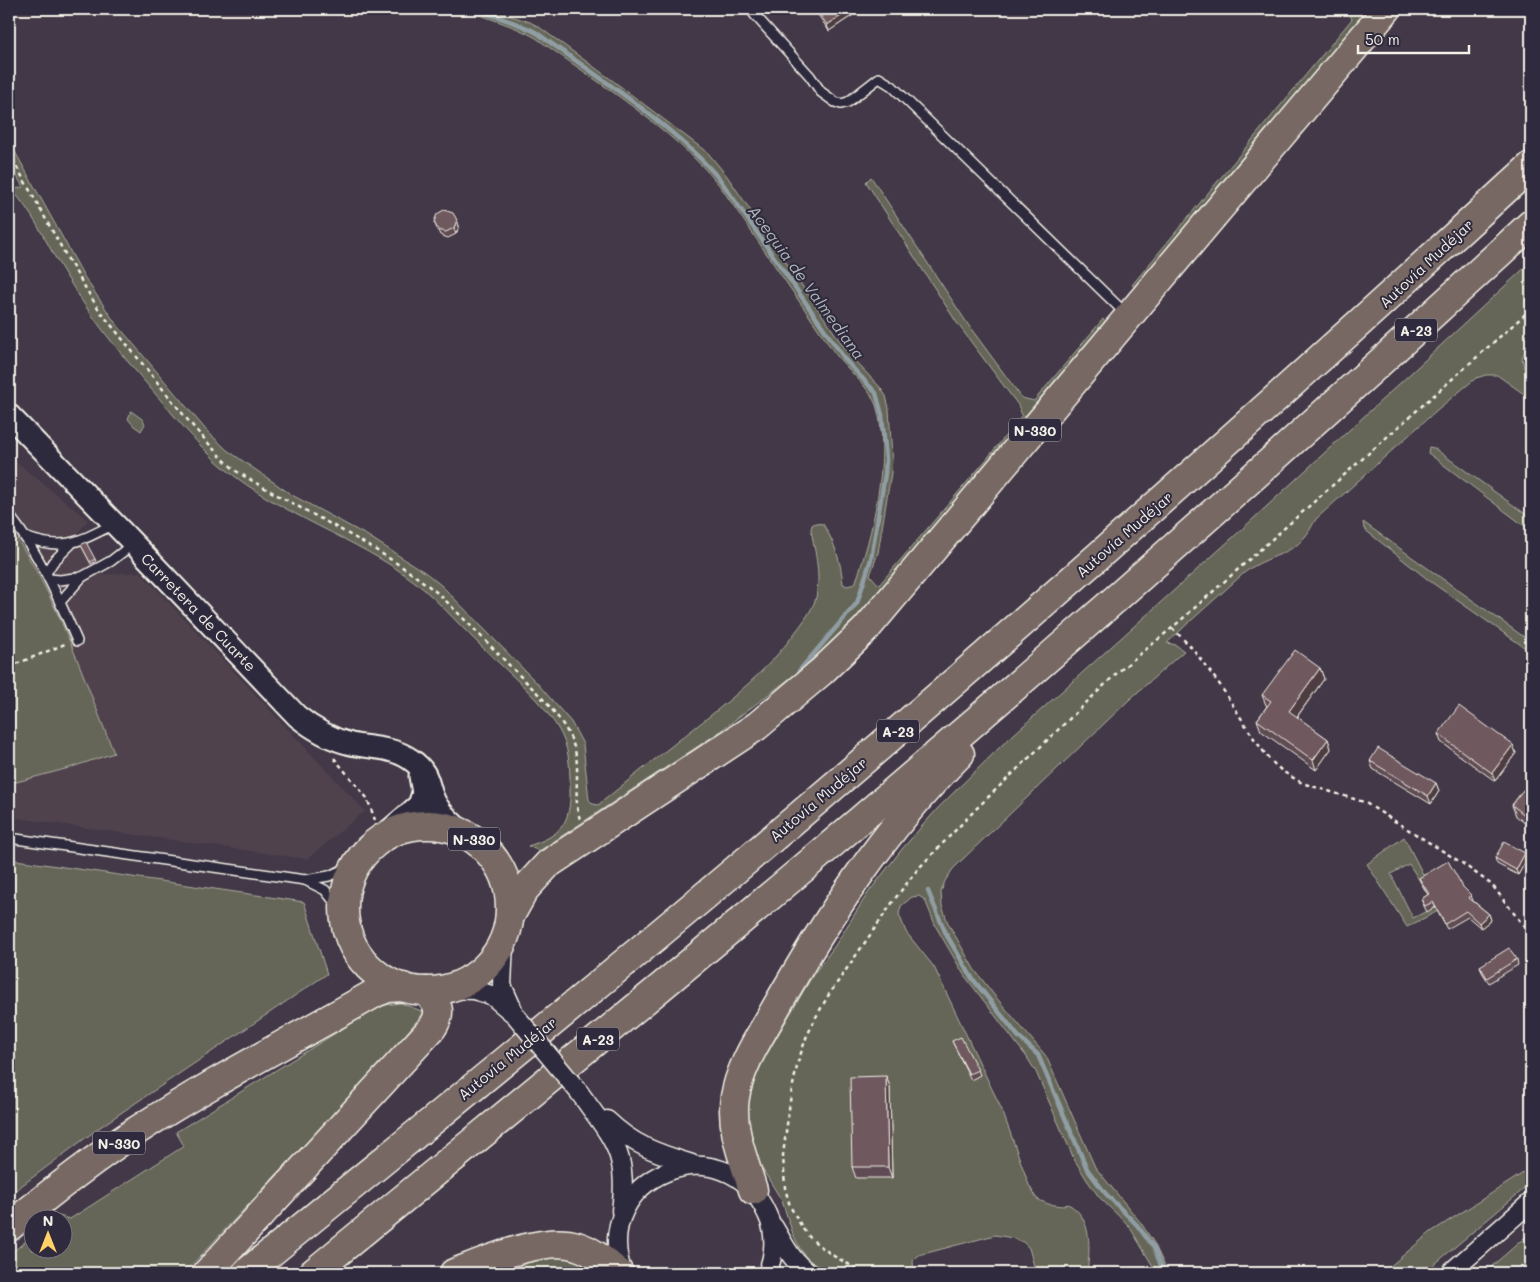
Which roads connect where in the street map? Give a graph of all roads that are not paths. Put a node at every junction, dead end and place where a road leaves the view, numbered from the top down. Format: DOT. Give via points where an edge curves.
graph roads {
  1 [pos="1387,9"];
  2 [pos="754,14"];
  3 [pos="1531,166"];
  4 [pos="1531,224"];
  5 [pos="1129,317"];
  6 [pos="9,416"];
  7 [pos="9,515"];
  8 [pos="114,524"];
  9 [pos="25,537"];
  10 [pos="71,544"];
  11 [pos="134,544"];
  12 [pos="47,576"];
  13 [pos="82,577"];
  14 [pos="60,602"];
  15 [pos="75,637"];
  16 [pos="996,703"];
  17 [pos="416,764"];
  18 [pos="462,832"];
  19 [pos="376,836"];
  20 [pos="9,838"];
  21 [pos="495,859"];
  22 [pos="356,864"];
  23 [pos="548,864"];
  24 [pos="305,880"];
  25 [pos="347,926"];
  26 [pos="507,929"];
  27 [pos="425,989"];
  28 [pos="515,1015"];
  29 [pos="289,1040"];
  30 [pos="579,1092"];
  31 [pos="694,1165"];
  32 [pos="753,1190"];
  33 [pos="1531,1202"];
  34 [pos="769,1218"];
  35 [pos="620,1222"];
  36 [pos="9,1227"];
  37 [pos="207,1273"];
  38 [pos="246,1273"];
  39 [pos="313,1273"];
  40 [pos="454,1273"];
  41 [pos="619,1273"];
  42 [pos="623,1273"];
  43 [pos="767,1273"];
  44 [pos="809,1273"];
  45 [pos="1450,1273"];
  1 -- 5 [label="highway, N-330"];
  2 -- 5 [label="lane" via="821,92 835,102 848,102 879,78 892,86"];
  3 -- 38 [label="highway, Autovía Mudéjar / A-23" via="1367,318 1039,610 634,954"];
  4 -- 16 [label="highway, A-23"];
  5 -- 23 [label="highway, N-330" via="866,628 821,672 757,726"];
  6 -- 8 [label="street, Carretera de Cuarte"];
  7 -- 9 [label="lane"];
  8 -- 10 [label="lane"];
  8 -- 11 [label="street, Carretera de Cuarte"];
  9 -- 10 [label="lane" via="48,544"];
  9 -- 12 [label="lane"];
  10 -- 12 [label="lane" via="52,562"];
  11 -- 13 [label="lane" via="112,561"];
  11 -- 17 [label="street, Carretera de Cuarte" via="306,723 327,736 350,744 396,752"];
  12 -- 13 [label="lane" via="60,580"];
  12 -- 14 [label="lane"];
  13 -- 14 [label="lane"];
  14 -- 15 [label="lane"];
  16 -- 32 [label="highway" via="986,730 933,782 841,901 804,958 754,1048 739,1082 734,1115 739,1145"];
  16 -- 39 [label="highway, A-23" via="545,1084"];
  17 -- 18 [label="street" via="428,778 437,807"];
  17 -- 19 [label="street" via="422,799 413,811"];
  18 -- 19 [label="highway, N-330" via="440,825 417,825"];
  18 -- 21 [label="highway, N-330" via="486,848"];
  19 -- 22 [label="highway, N-330"];
  20 -- 24 [label="lane"];
  21 -- 23 [label="highway, N-330" via="520,867"];
  21 -- 26 [label="highway, N-330" via="508,886 511,904"];
  22 -- 24 [label="lane" via="329,876"];
  22 -- 25 [label="highway, N-330" via="346,888"];
  23 -- 26 [label="highway, N-330" via="526,889"];
  24 -- 25 [label="lane" via="325,890"];
  25 -- 27 [label="highway" via="358,954 370,969 380,976"];
  25 -- 29 [label="highway, N-330" via="357,967 357,980 350,995"];
  26 -- 27 [label="highway, N-330" via="497,953 480,972 458,985"];
  26 -- 28 [label="street" via="502,985"];
  27 -- 28 [label="street" via="474,990 491,995"];
  27 -- 29 [label="highway, N-330" via="388,988"];
  27 -- 37 [label="highway" via="438,1009 432,1028"];
  28 -- 30 [label="street, bridge"];
  29 -- 36 [label="highway, N-330" via="137,1130 76,1173"];
  30 -- 31 [label="street" via="631,1140 644,1148"];
  30 -- 35 [label="street" via="614,1140 621,1159 624,1183"];
  31 -- 32 [label="street" via="726,1171"];
  31 -- 35 [label="street" via="662,1172 648,1181 626,1206"];
  32 -- 34 [label="street"];
  33 -- 45 [label="street"];
  34 -- 43 [label="street" via="773,1251"];
  34 -- 44 [label="street" via="788,1253"];
  35 -- 42 [label="street" via="617,1250"];
  40 -- 41 [label="highway" via="541,1244 560,1243 587,1250"];
}
